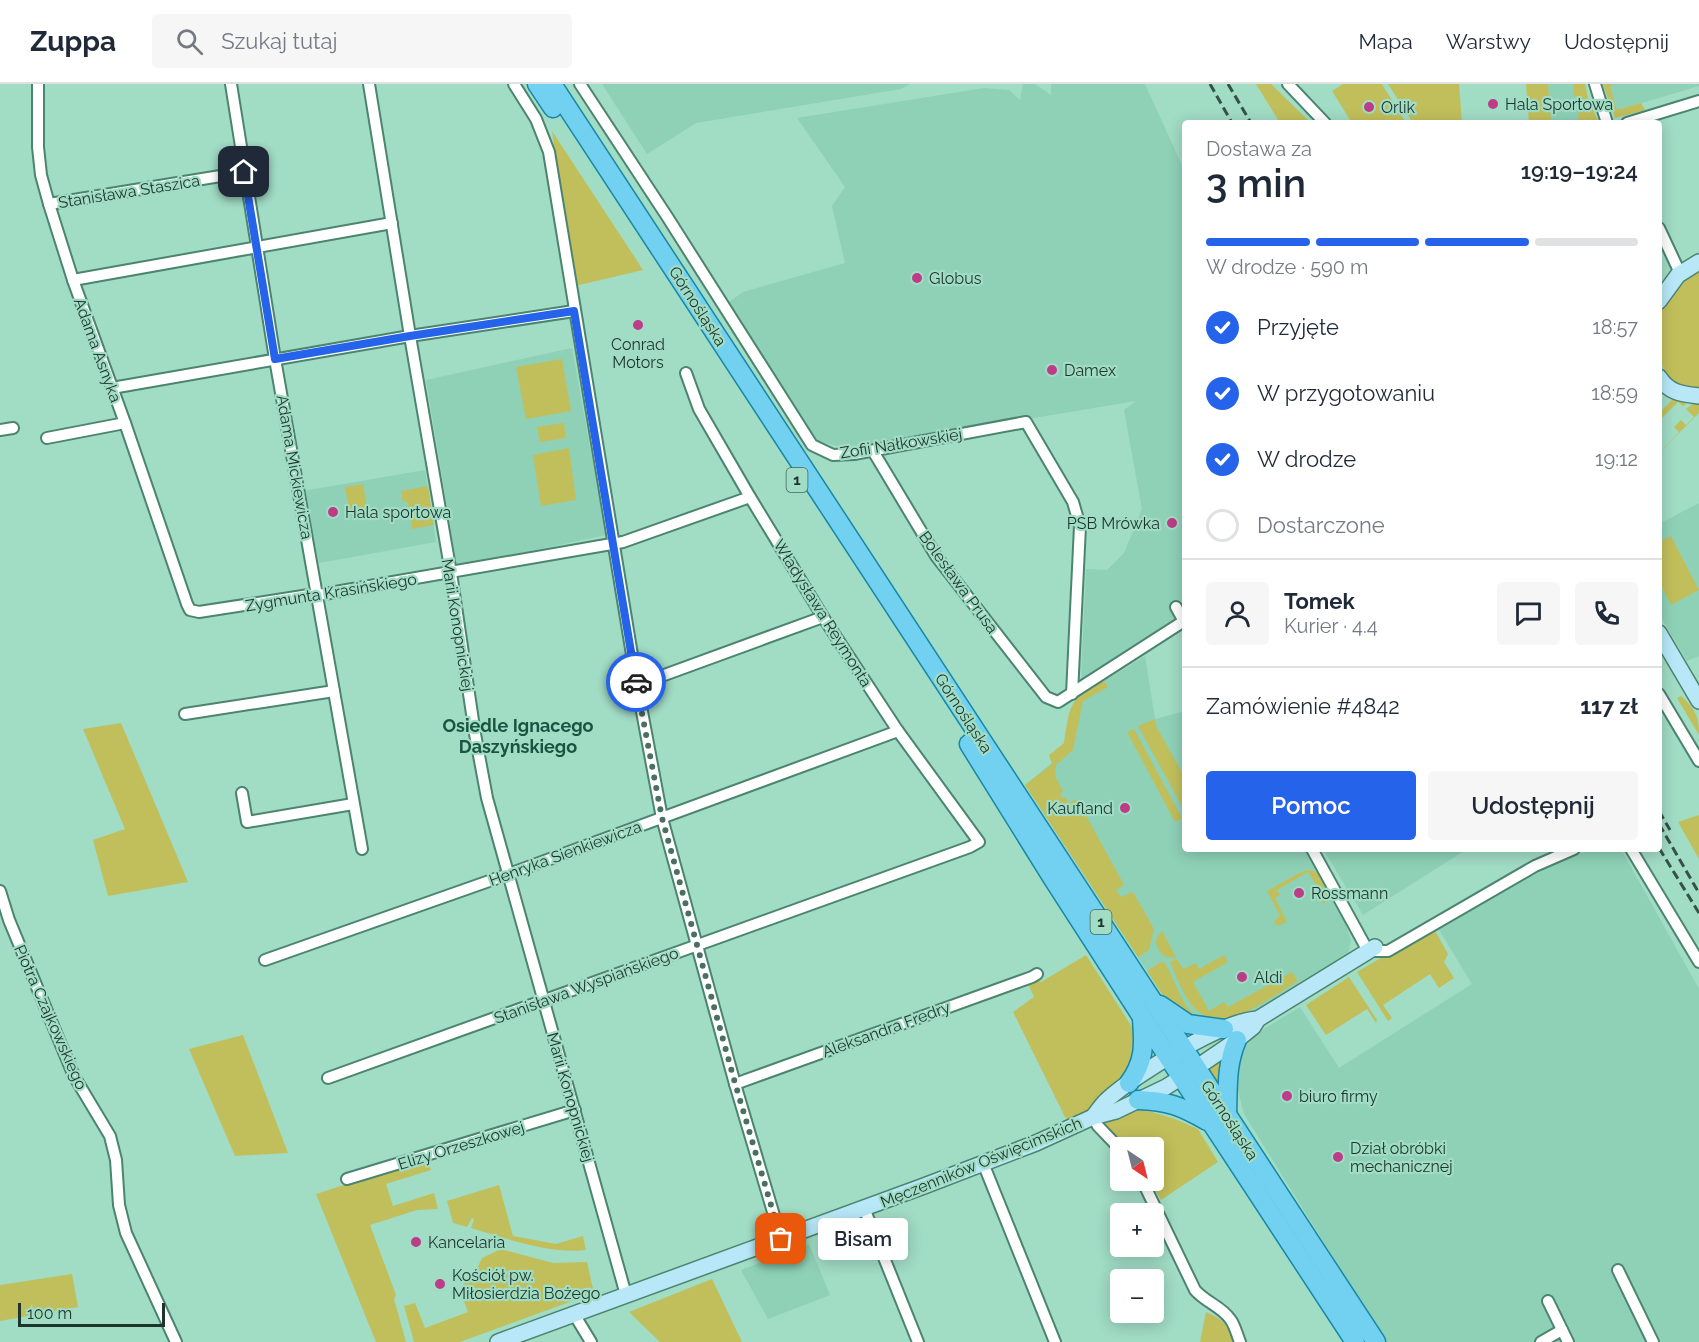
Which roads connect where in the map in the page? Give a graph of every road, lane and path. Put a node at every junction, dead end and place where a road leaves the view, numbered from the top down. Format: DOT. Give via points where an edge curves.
graph roads {
  1 [pos="38,84"];
  2 [pos="231,84"];
  3 [pos="369,84"];
  4 [pos="514,84"];
  5 [pos="537,84"];
  6 [pos="552,84"];
  7 [pos="580,84"];
  8 [pos="1288,84"];
  9 [pos="1595,84"];
  10 [pos="1699,101"];
  11 [pos="1322,120"];
  12 [pos="1606,120"];
  13 [pos="1637,120"];
  14 [pos="244,172"];
  15 [pos="49,204"];
  16 [pos="392,223"];
  17 [pos="1662,234"];
  18 [pos="257,246"];
  19 [pos="1699,262"];
  20 [pos="1680,273"];
  21 [pos="73,280"];
  22 [pos="1662,298"];
  23 [pos="574,311"];
  24 [pos="410,336"];
  25 [pos="275,359"];
  26 [pos="686,373"];
  27 [pos="1662,382"];
  28 [pos="112,388"];
  29 [pos="1699,396"];
  30 [pos="125,423"];
  31 [pos="13,428"];
  32 [pos="0,430"];
  33 [pos="47,438"];
  34 [pos="873,451"];
  35 [pos="750,497"];
  36 [pos="614,544"];
  37 [pos="451,573"];
  38 [pos="318,596"];
  39 [pos="1176,607"];
  40 [pos="190,610"];
  41 [pos="823,617"];
  42 [pos="1182,618"];
  43 [pos="1182,623"];
  44 [pos="1662,638"];
  45 [pos="637,685"];
  46 [pos="334,691"];
  47 [pos="1072,694"];
  48 [pos="1662,699"];
  49 [pos="1699,701"];
  50 [pos="185,714"];
  51 [pos="898,731"];
  52 [pos="1699,761"];
  53 [pos="242,793"];
  54 [pos="353,804"];
  55 [pos="662,818"];
  56 [pos="980,842"];
  57 [pos="362,849"];
  58 [pos="1314,852"];
  59 [pos="1567,852"];
  60 [pos="1633,852"];
  61 [pos="508,874"];
  62 [pos="0,891"];
  63 [pos="697,946"];
  64 [pos="1371,949"];
  65 [pos="265,960"];
  66 [pos="1699,962"];
  67 [pos="1036,974"];
  68 [pos="1152,999"];
  69 [pos="544,1000"];
  70 [pos="1142,1017"];
  71 [pos="1231,1035"];
  72 [pos="1176,1053"];
  73 [pos="1189,1073"];
  74 [pos="328,1078"];
  75 [pos="735,1083"];
  76 [pos="1129,1083"];
  77 [pos="1138,1100"];
  78 [pos="575,1110"];
  79 [pos="1093,1117"];
  80 [pos="1219,1119"];
  81 [pos="1110,1139"];
  82 [pos="983,1163"];
  83 [pos="347,1179"];
  84 [pos="1147,1191"];
  85 [pos="864,1208"];
  86 [pos="781,1239"];
  87 [pos="1618,1270"];
  88 [pos="626,1295"];
  89 [pos="1548,1301"];
  90 [pos="574,1314"];
  91 [pos="1562,1330"];
  92 [pos="1649,1341"];
  93 [pos="176,1342"];
  94 [pos="498,1342"];
  95 [pos="591,1342"];
  96 [pos="918,1342"];
  97 [pos="1055,1342"];
  98 [pos="1240,1342"];
  99 [pos="1355,1342"];
  100 [pos="1376,1342"];
  101 [pos="1541,1342"];
  102 [pos="1568,1342"];
  1 -- 15 [label="street, Adama Asnyka" via="38,147"];
  2 -- 14 [label="street, Adama Mickiewicza"];
  3 -- 16 [label="street, Marii Konopnickiej"];
  4 -- 23 [label="street" via="536,119 549,152"];
  5 -- 70 [label="main road, Górnośląska / 1" via="946,708"];
  6 -- 68 [label="main road, Górnośląska / 1"];
  7 -- 34 [label="street, Zofii Nałkowskiej" via="812,445 833,454"];
  8 -- 11 [label="street"];
  9 -- 12 [label="street"];
  10 -- 13 [label="street"];
  14 -- 15 [label="street, Stanisława Staszica"];
  14 -- 18 [label="street, Adama Mickiewicza"];
  15 -- 21 [label="street, Adama Asnyka"];
  16 -- 18 [label="street"];
  16 -- 24 [label="street, Marii Konopnickiej"];
  17 -- 20 [label="street"];
  18 -- 21 [label="street"];
  18 -- 25 [label="street, Adama Mickiewicza"];
  19 -- 20 [label="main road"];
  20 -- 22 [label="main road"];
  21 -- 28 [label="street, Adama Asnyka"];
  23 -- 24 [label="street"];
  23 -- 36 [label="street"];
  24 -- 25 [label="street"];
  24 -- 37 [label="street, Marii Konopnickiej"];
  25 -- 28 [label="street"];
  25 -- 38 [label="street, Adama Mickiewicza"];
  26 -- 35 [label="street, Władysława Reymonta" via="699,409"];
  27 -- 29 [label="main road"];
  28 -- 30 [label="street, Adama Asnyka"];
  30 -- 33 [label="street"];
  30 -- 40 [label="street, Adama Asnyka"];
  31 -- 32 [label="street"];
  34 -- 47 [label="street, Bolesława Prusa" via="936,556 1046,697 1058,702"];
  34 -- 47 [label="street, Zofii Nałkowskiej" via="1026,422 1073,501 1080,526"];
  35 -- 36 [label="street, Zygmunta Krasińskiego"];
  35 -- 41 [label="street, Władysława Reymonta"];
  36 -- 37 [label="street, Zygmunta Krasińskiego"];
  36 -- 45 [label="street"];
  37 -- 38 [label="street, Zygmunta Krasińskiego"];
  37 -- 61 [label="street, Marii Konopnickiej" via="487,798"];
  38 -- 40 [label="street, Zygmunta Krasińskiego"];
  38 -- 46 [label="street, Adama Mickiewicza"];
  39 -- 42 [label="street"];
  41 -- 45 [label="street"];
  41 -- 51 [label="street, Władysława Reymonta"];
  43 -- 47 [label="street"];
  44 -- 49 [label="main road"];
  45 -- 55 [label="street"];
  46 -- 50 [label="street"];
  46 -- 54 [label="street, Adama Mickiewicza"];
  48 -- 52 [label="street"];
  51 -- 55 [label="street, Henryka Sienkiewicza"];
  51 -- 56 [label="street, Władysława Reymonta"];
  53 -- 54 [label="street" via="248,822"];
  54 -- 57 [label="street, Adama Mickiewicza"];
  55 -- 61 [label="street, Henryka Sienkiewicza"];
  55 -- 63 [label="street"];
  56 -- 63 [label="street, Stanisława Wyspiańskiego"];
  58 -- 64 [label="street"];
  59 -- 64 [label="street" via="1535,866 1388,951"];
  60 -- 66 [label="street"];
  61 -- 65 [label="street, Henryka Sienkiewicza"];
  61 -- 69 [label="street, Marii Konopnickiej"];
  62 -- 93 [label="street, Piotra Czajkowskiego" via="74,1076 110,1136 126,1233"];
  63 -- 69 [label="street, Stanisława Wyspiańskiego"];
  63 -- 75 [label="street"];
  64 -- 71 [label="main road, Męczenników Oświęcimskich" via="1258,1019 1253,1027"];
  67 -- 75 [label="street, Aleksandra Fredry"];
  68 -- 71 [label="main road" via="1188,1024"];
  68 -- 72 [label="main road, Górnośląska / 1"];
  69 -- 74 [label="street, Stanisława Wyspiańskiego"];
  69 -- 78 [label="street, Marii Konopnickiej"];
  70 -- 72 [label="main road, Górnośląska / 1"];
  70 -- 76 [label="main road" via="1142,1056"];
  71 -- 72 [label="main road, Męczenników Oświęcimskich"];
  71 -- 73 [label="main road, Męczenników Oświęcimskich"];
  71 -- 80 [label="main road"];
  72 -- 73 [label="main road, Górnośląska / 1"];
  72 -- 76 [label="main road, Męczenników Oświęcimskich"];
  73 -- 77 [label="main road, Męczenników Oświęcimskich"];
  73 -- 80 [label="main road, Górnośląska / 1"];
  75 -- 86 [label="street"];
  76 -- 79 [label="main road, Męczenników Oświęcimskich"];
  77 -- 79 [label="main road, Męczenników Oświęcimskich"];
  77 -- 80 [label="main road" via="1178,1105"];
  78 -- 83 [label="street, Elizy Orzeszkowej"];
  78 -- 88 [label="street, Marii Konopnickiej"];
  79 -- 81 [label="street"];
  79 -- 82 [label="main road, Męczenników Oświęcimskich"];
  80 -- 99 [label="main road, Górnośląska / 1"];
  80 -- 100 [label="main road, Górnośląska / 1"];
  82 -- 85 [label="main road, Męczenników Oświęcimskich"];
  82 -- 97 [label="street"];
  84 -- 98 [label="street" via="1195,1290 1231,1320"];
  85 -- 86 [label="main road, Męczenników Oświęcimskich"];
  85 -- 96 [label="street"];
  86 -- 88 [label="main road, Męczenników Oświęcimskich"];
  87 -- 92 [label="street"];
  88 -- 90 [label="main road, Męczenników Oświęcimskich"];
  89 -- 91 [label="street"];
  90 -- 94 [label="main road, Męczenników Oświęcimskich"];
  90 -- 95 [label="street"];
  91 -- 101 [label="street"];
  91 -- 102 [label="street"];
}
